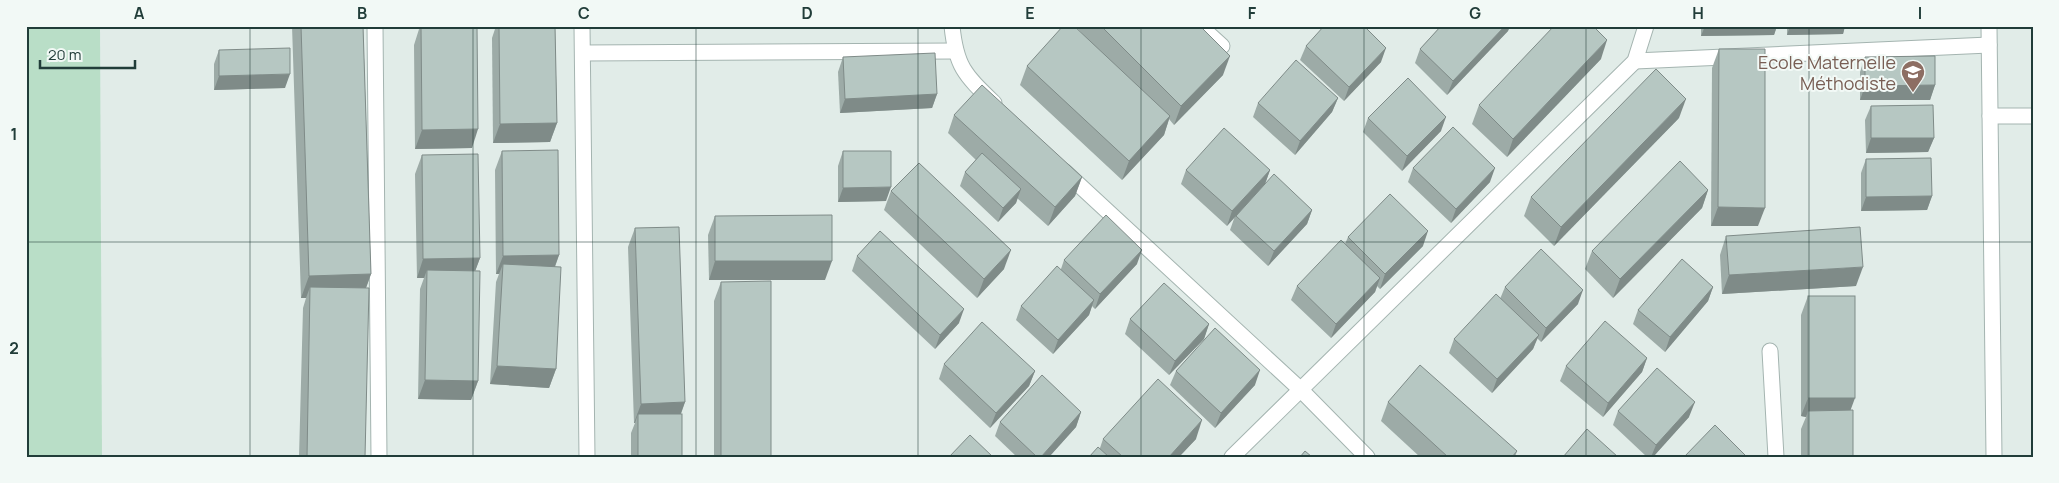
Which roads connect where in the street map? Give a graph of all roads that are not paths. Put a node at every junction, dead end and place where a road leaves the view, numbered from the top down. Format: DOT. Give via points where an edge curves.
graph roads {
  1 [pos="375,26"];
  2 [pos="582,26"];
  3 [pos="952,26"];
  4 [pos="1200,26"];
  5 [pos="1646,26"];
  6 [pos="1989,26"];
  7 [pos="1989,45"];
  8 [pos="1222,46"];
  9 [pos="955,51"];
  10 [pos="583,52"];
  11 [pos="1636,61"];
  12 [pos="1990,116"];
  13 [pos="2033,116"];
  14 [pos="1008,117"];
  15 [pos="1050,158"];
  16 [pos="1770,351"];
  17 [pos="1301,390"];
  18 [pos="379,457"];
  19 [pos="587,457"];
  20 [pos="1232,457"];
  21 [pos="1367,457"];
  22 [pos="1776,457"];
  23 [pos="1994,457"];
  1 -- 18 [label="street"];
  2 -- 10 [label="street"];
  3 -- 9 [label="street"];
  4 -- 8 [label="street"];
  5 -- 11 [label="street"];
  6 -- 7 [label="street"];
  7 -- 11 [label="street"];
  7 -- 12 [label="street"];
  9 -- 10 [label="street"];
  9 -- 14 [label="street" via="966,76"];
  10 -- 19 [label="street"];
  11 -- 17 [label="street"];
  12 -- 13 [label="street"];
  12 -- 23 [label="street"];
  15 -- 17 [label="street"];
  16 -- 22 [label="street"];
  17 -- 20 [label="street"];
  17 -- 21 [label="street"];
}
